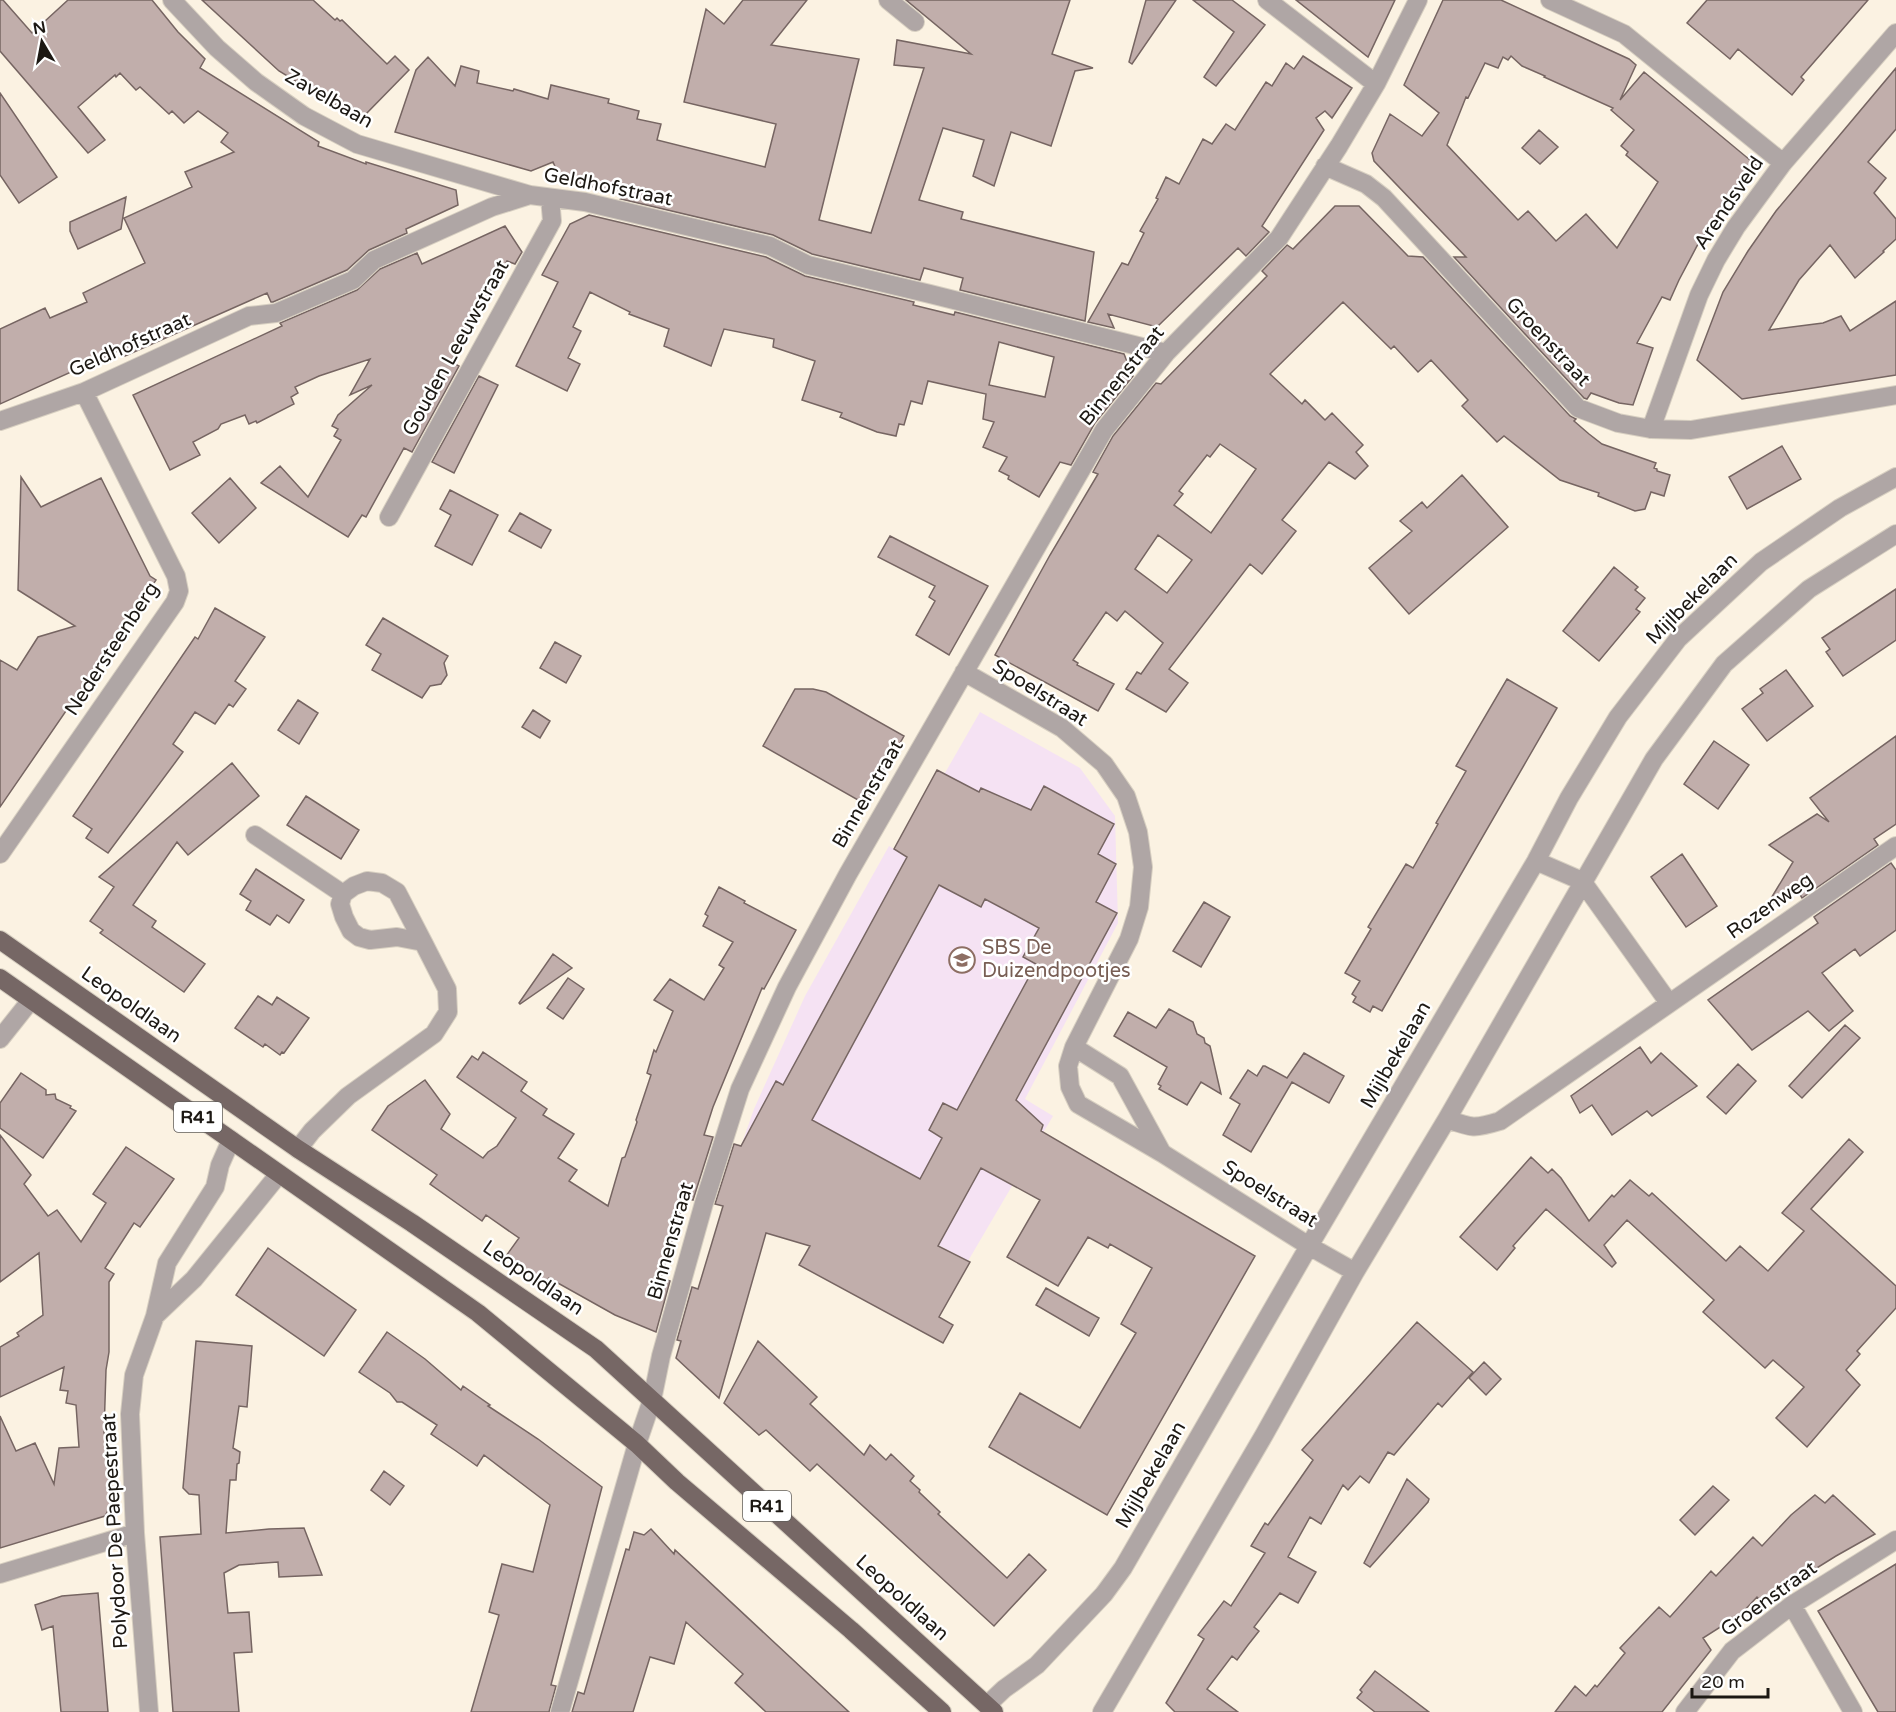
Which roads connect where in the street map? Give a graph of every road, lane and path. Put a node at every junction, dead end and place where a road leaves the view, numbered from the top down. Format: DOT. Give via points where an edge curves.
graph roads {
  1 [pos="172,0"];
  2 [pos="888,0"];
  3 [pos="1267,0"];
  4 [pos="1418,0"];
  5 [pos="1550,0"];
  6 [pos="915,22"];
  7 [pos="1896,33"];
  8 [pos="1376,84"];
  9 [pos="1783,163"];
  10 [pos="1325,166"];
  11 [pos="530,195"];
  12 [pos="550,198"];
  13 [pos="1166,353"];
  14 [pos="84,392"];
  15 [pos="1896,395"];
  16 [pos="0,421"];
  17 [pos="1651,429"];
  18 [pos="1896,477"];
  19 [pos="389,517"];
  20 [pos="1896,534"];
  21 [pos="964,672"];
  22 [pos="255,835"];
  23 [pos="1896,846"];
  24 [pos="0,854"];
  25 [pos="1536,861"];
  26 [pos="1582,881"];
  27 [pos="343,894"];
  28 [pos="0,940"];
  29 [pos="423,942"];
  30 [pos="0,978"];
  31 [pos="31,1000"];
  32 [pos="1669,1003"];
  33 [pos="0,1039"];
  34 [pos="1074,1047"];
  35 [pos="1447,1119"];
  36 [pos="231,1140"];
  37 [pos="298,1149"];
  38 [pos="1162,1152"];
  39 [pos="279,1174"];
  40 [pos="1310,1246"];
  41 [pos="1356,1272"];
  42 [pos="155,1316"];
  43 [pos="652,1400"];
  44 [pos="637,1444"];
  45 [pos="135,1533"];
  46 [pos="1896,1540"];
  47 [pos="0,1574"];
  48 [pos="1792,1605"];
  49 [pos="991,1709"];
  50 [pos="149,1712"];
  51 [pos="560,1712"];
  52 [pos="942,1712"];
  53 [pos="1102,1712"];
  54 [pos="1685,1712"];
  55 [pos="1853,1712"];
  1 -- 11 [label="street, Zavelbaan" via="216,48 304,116 357,144"];
  2 -- 6 [label="street"];
  3 -- 8 [label="street"];
  4 -- 8 [label="street, Binnenstraat"];
  5 -- 9 [label="street" via="1624,34"];
  7 -- 9 [label="street, Arendsveld"];
  8 -- 10 [label="street, Binnenstraat"];
  9 -- 17 [label="street, Arendsveld" via="1716,260 1699,295"];
  10 -- 13 [label="street, Binnenstraat" via="1279,238"];
  10 -- 17 [label="street, Groenstraat" via="1366,184 1384,198 1578,408 1617,423"];
  11 -- 12 [label="street, Geldhofstraat"];
  11 -- 14 [label="street, Geldhofstraat" via="492,207 374,260 353,280 276,313 249,316"];
  12 -- 13 [label="street, Geldhofstraat" via="585,202 770,246 808,265"];
  12 -- 19 [label="street, Gouden Leeuwstraat" via="552,221"];
  13 -- 21 [label="street, Binnenstraat" via="1104,430"];
  14 -- 16 [label="street, Geldhofstraat"];
  14 -- 24 [label="street, Nedersteenberg" via="176,576 179,591"];
  15 -- 17 [label="street, Groenstraat" via="1691,430"];
  18 -- 25 [label="street, Mijlbekelaan" via="1840,508 1761,562 1678,639 1618,717"];
  20 -- 26 [label="street" via="1809,589 1725,664 1654,759"];
  21 -- 34 [label="street, Spoelstraat" via="1062,729 1104,764 1126,796 1138,832 1143,867 1139,907 1129,939"];
  21 -- 43 [label="street, Binnenstraat" via="848,874 740,1089 701,1214"];
  22 -- 27 [label="street"];
  23 -- 32 [label="street, Rozenweg"];
  25 -- 26 [label="street"];
  25 -- 40 [label="street, Mijlbekelaan"];
  26 -- 32 [label="street"];
  26 -- 35 [label="street"];
  27 -- 29 [label="street" via="340,904 344,917 359,937"];
  27 -- 29 [label="street" via="367,881 382,883 397,892"];
  28 -- 37 [label="main road, Leopoldlaan / R41"];
  29 -- 37 [label="street" via="447,989 448,1012 434,1034 348,1096"];
  30 -- 31 [label="main road, R41"];
  31 -- 33 [label="street"];
  31 -- 36 [label="main road, R41"];
  32 -- 35 [label="street, Rozenweg" via="1500,1121 1480,1128"];
  34 -- 38 [label="street, Spoelstraat" via="1120,1076"];
  34 -- 38 [label="street, Spoelstraat" via="1068,1066 1070,1087 1078,1104"];
  35 -- 41 [label="street"];
  36 -- 39 [label="main road, R41"];
  36 -- 42 [label="street, Polydoor De Paepestraat" via="215,1187 167,1263"];
  37 -- 43 [label="main road, Leopoldlaan / R41" via="596,1349"];
  38 -- 40 [label="street, Spoelstraat"];
  39 -- 42 [label="street, Polydoor De Paepestraat" via="194,1279"];
  39 -- 44 [label="main road, R41" via="478,1313"];
  40 -- 41 [label="street, Spoelstraat"];
  40 -- 49 [label="street, Mijlbekelaan" via="1123,1568 1104,1594 1037,1665 1004,1689"];
  41 -- 53 [label="street"];
  42 -- 45 [label="street, Polydoor De Paepestraat" via="134,1375 130,1414"];
  43 -- 44 [label="street, Binnenstraat"];
  43 -- 49 [label="main road, Leopoldlaan / R41"];
  44 -- 51 [label="street, Binnenstraat"];
  44 -- 52 [label="main road, R41"];
  45 -- 47 [label="street"];
  45 -- 50 [label="street, Polydoor De Paepestraat"];
  46 -- 48 [label="street, Groenstraat"];
  48 -- 54 [label="street, Groenstraat" via="1732,1651"];
  48 -- 55 [label="street"];
}
